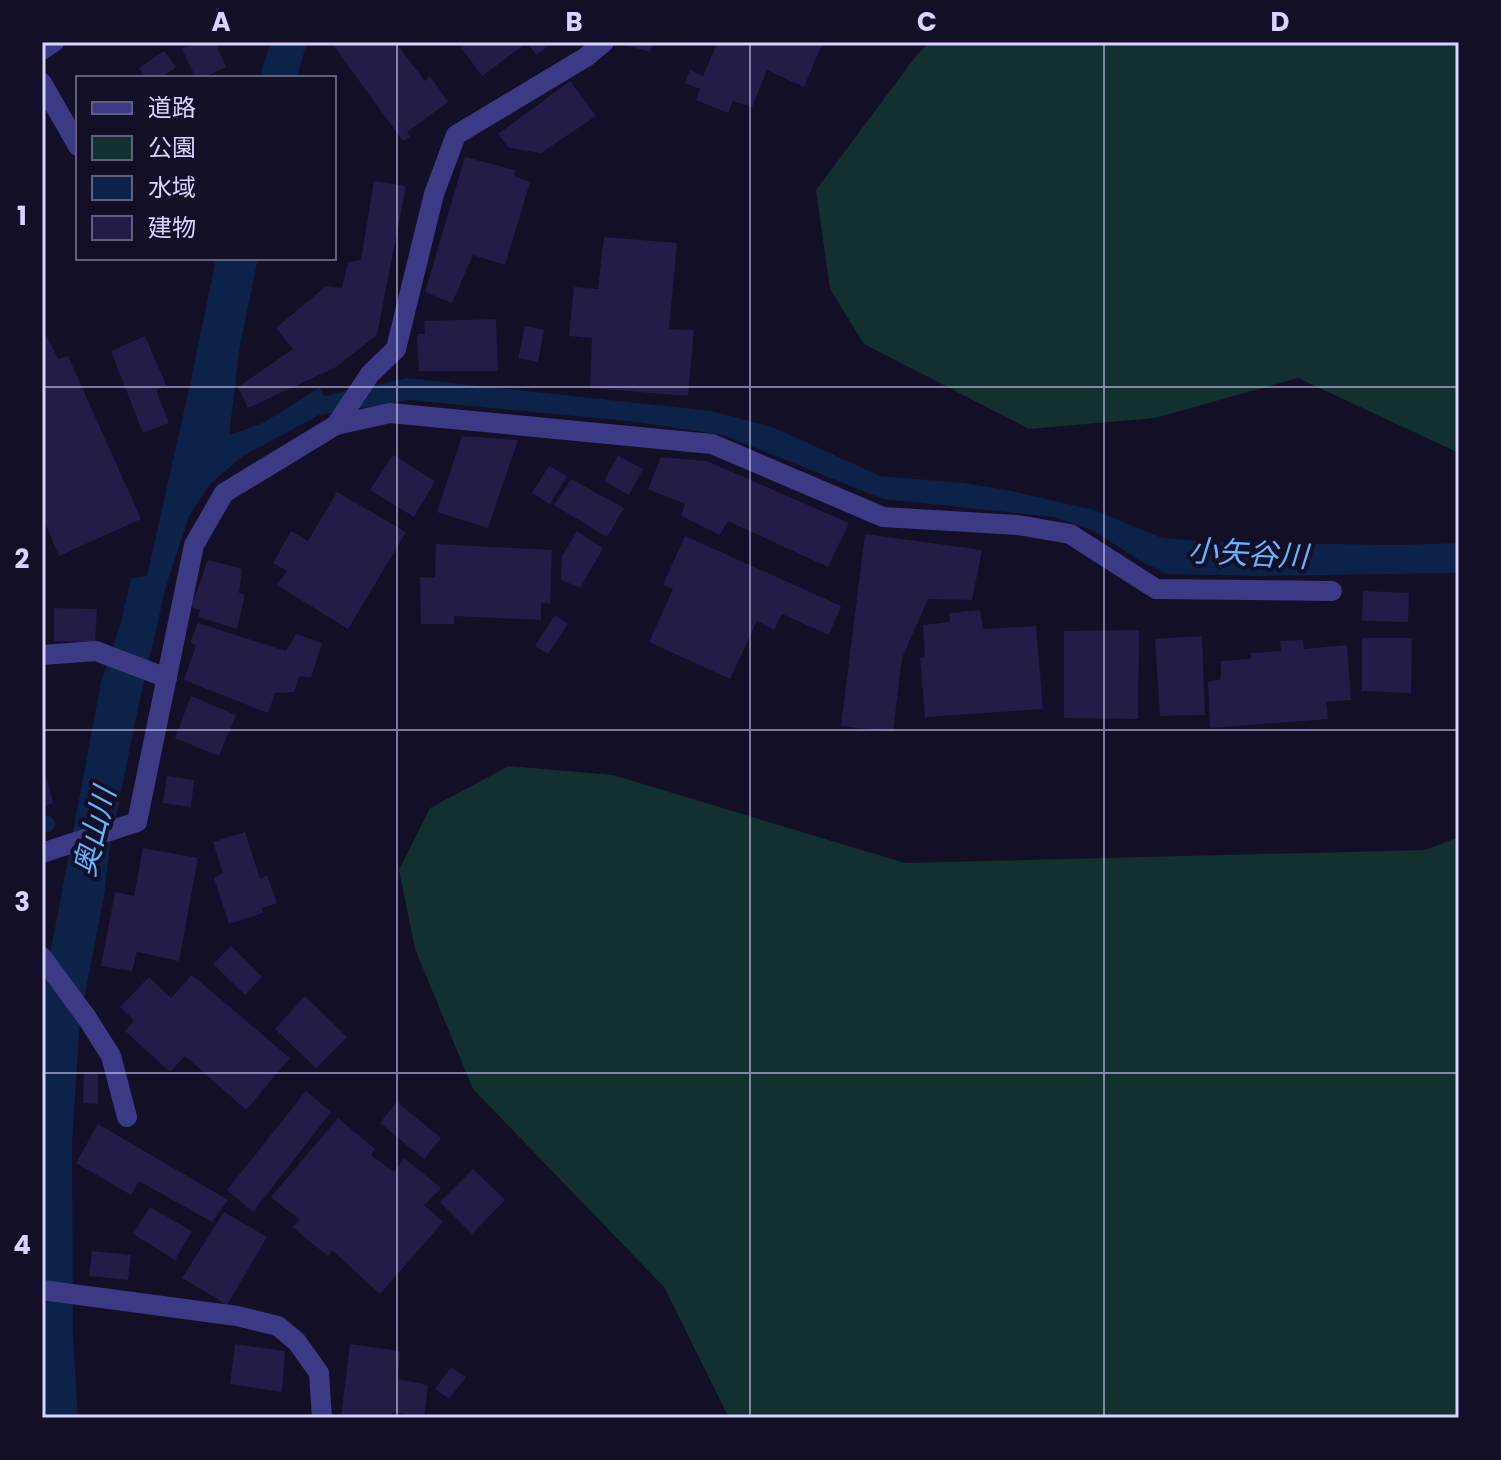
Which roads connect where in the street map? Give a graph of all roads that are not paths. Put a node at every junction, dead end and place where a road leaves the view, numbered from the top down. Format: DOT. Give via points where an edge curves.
graph roads {
  1 [pos="54,42"];
  2 [pos="604,42"];
  3 [pos="42,50"];
  4 [pos="42,83"];
  5 [pos="76,142"];
  6 [pos="336,425"];
  7 [pos="1332,591"];
  8 [pos="42,655"];
  9 [pos="167,678"];
  10 [pos="42,853"];
  11 [pos="42,957"];
  12 [pos="127,1117"];
  13 [pos="42,1290"];
  14 [pos="322,1418"];
  1 -- 3 [label="street"];
  2 -- 6 [label="street" via="456,135 434,194 396,349 370,374"];
  4 -- 5 [label="street"];
  6 -- 7 [label="street" via="390,413 712,444 883,517 1018,525 1070,534 1156,589"];
  6 -- 9 [label="street" via="224,493 194,545"];
  8 -- 9 [label="street" via="96,651"];
  9 -- 10 [label="street" via="137,822"];
  11 -- 12 [label="street" via="111,1056"];
  13 -- 14 [label="street" via="278,1326 319,1373"];
}
